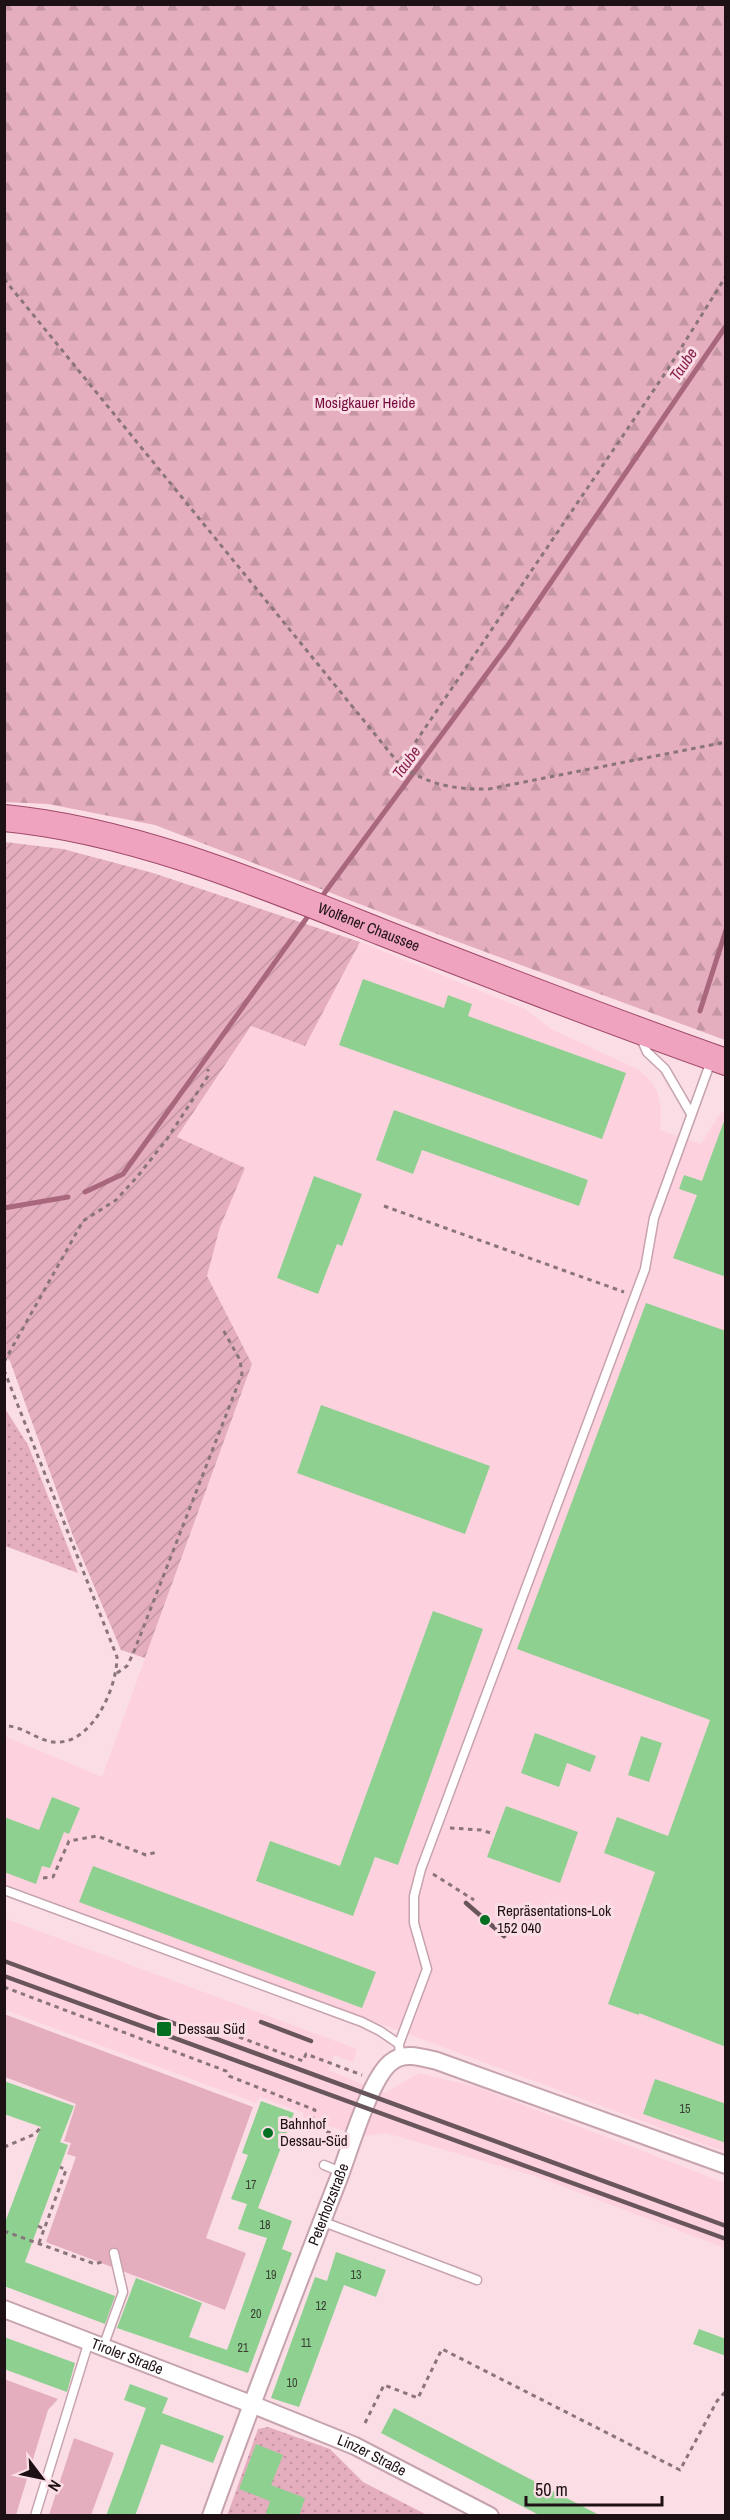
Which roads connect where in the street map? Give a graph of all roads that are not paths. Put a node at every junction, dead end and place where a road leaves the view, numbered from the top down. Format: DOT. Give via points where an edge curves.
graph roads {
  1 [pos="4,818"];
  2 [pos="637,1030"];
  3 [pos="719,1059"];
  4 [pos="690,1112"];
  5 [pos="4,1890"];
  6 [pos="399,2050"];
  7 [pos="324,2165"];
  8 [pos="726,2165"];
  9 [pos="341,2172"];
  10 [pos="321,2221"];
  11 [pos="115,2256"];
  12 [pos="477,2280"];
  13 [pos="4,2309"];
  14 [pos="96,2344"];
  15 [pos="251,2403"];
  16 [pos="35,2516"];
  17 [pos="211,2516"];
  18 [pos="490,2516"];
  1 -- 2 [label="main road, Wolfener Chaussee" via="126,840 339,915"];
  2 -- 3 [label="main road, Wolfener Chaussee"];
  2 -- 4 [label="lane" via="647,1052 665,1069"];
  3 -- 4 [label="lane"];
  4 -- 6 [label="lane" via="654,1218 645,1269 421,1869 414,1896 414,1923 428,1969"];
  5 -- 6 [label="lane" via="362,2022 381,2031"];
  6 -- 8 [label="street"];
  6 -- 9 [label="street, Peterholzstraße" via="378,2080"];
  7 -- 9 [label="lane"];
  9 -- 10 [label="street, Peterholzstraße"];
  10 -- 12 [label="lane"];
  10 -- 15 [label="street, Peterholzstraße"];
  11 -- 14 [label="lane" via="123,2292"];
  13 -- 14 [label="street, Tiroler Straße"];
  14 -- 15 [label="street, Tiroler Straße"];
  14 -- 16 [label="lane"];
  15 -- 17 [label="street, Peterholzstraße"];
  15 -- 18 [label="street, Linzer Straße" via="355,2446"];
}
